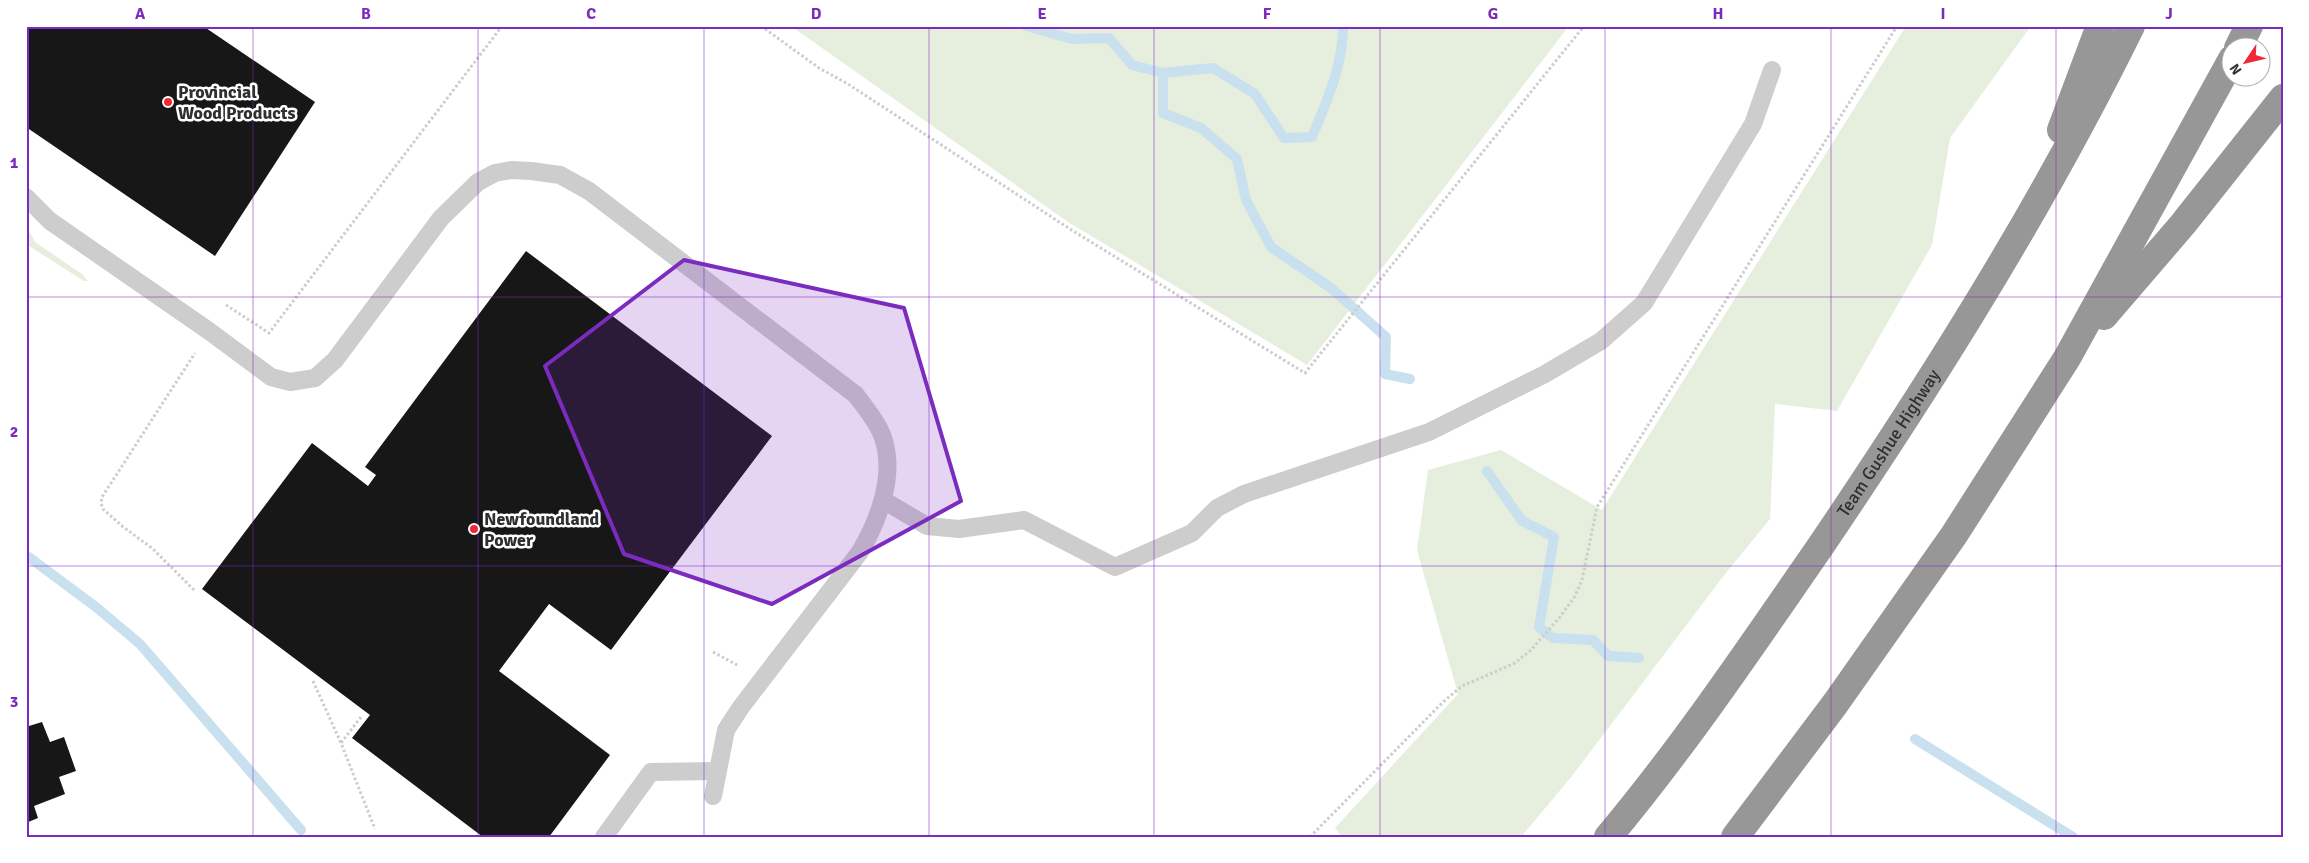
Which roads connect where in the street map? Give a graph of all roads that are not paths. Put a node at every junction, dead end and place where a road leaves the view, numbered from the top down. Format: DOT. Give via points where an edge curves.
graph roads {
  1 [pos="2100,26"];
  2 [pos="2131,26"];
  3 [pos="2249,26"];
  4 [pos="2243,38"];
  5 [pos="1772,70"];
  6 [pos="2222,77"];
  7 [pos="2283,98"];
  8 [pos="26,197"];
  9 [pos="2028,218"];
  10 [pos="2067,358"];
  11 [pos="883,500"];
  12 [pos="717,771"];
  13 [pos="713,796"];
  14 [pos="604,837"];
  15 [pos="1608,837"];
  16 [pos="1735,837"];
  1 -- 9 [label="highway"];
  2 -- 9 [label="highway, Team Gushue Highway"];
  3 -- 4 [label="highway"];
  5 -- 11 [label="lane" via="1753,124 1644,303 1601,341 1429,432 1244,494 1217,508 1192,533 1115,567 1024,520 959,529 927,526"];
  6 -- 10 [label="highway"];
  7 -- 10 [label="highway" via="2183,224"];
  8 -- 11 [label="lane" via="50,221 271,377 290,382 315,378 335,360 440,218 478,182 511,170 560,175 589,191 856,395 884,441"];
  9 -- 15 [label="highway, Team Gushue Highway" via="1868,476 1749,650"];
  10 -- 16 [label="highway" via="1954,535 1836,704"];
  11 -- 12 [label="lane" via="875,526 860,552 726,730"];
  12 -- 13 [label="lane"];
  12 -- 14 [label="lane" via="651,772"];
}
